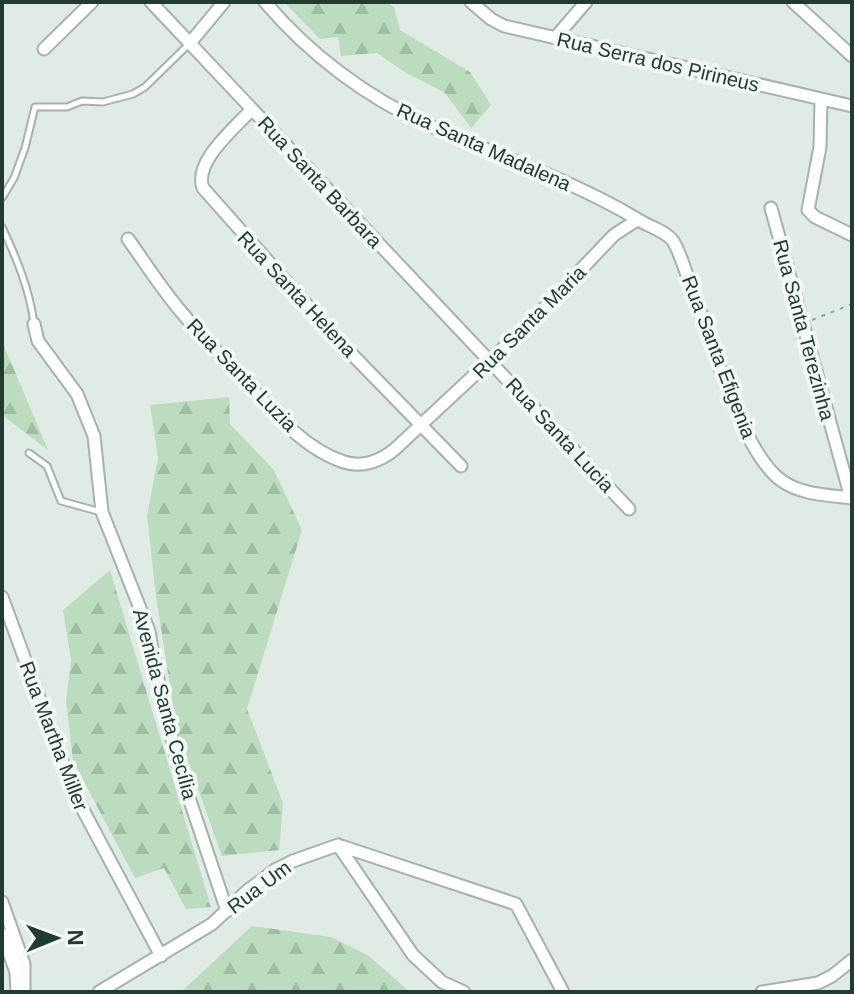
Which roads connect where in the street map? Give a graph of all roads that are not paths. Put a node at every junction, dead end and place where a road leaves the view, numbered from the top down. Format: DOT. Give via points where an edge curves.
graph roads {
  1 [pos="92,2"];
  2 [pos="151,2"];
  3 [pos="224,2"];
  4 [pos="265,2"];
  5 [pos="471,2"];
  6 [pos="586,2"];
  7 [pos="793,2"];
  8 [pos="555,38"];
  9 [pos="190,43"];
  10 [pos="44,49"];
  11 [pos="852,56"];
  12 [pos="821,100"];
  13 [pos="852,106"];
  14 [pos="251,110"];
  15 [pos="2,198"];
  16 [pos="771,208"];
  17 [pos="637,220"];
  18 [pos="2,227"];
  19 [pos="852,235"];
  20 [pos="128,239"];
  21 [pos="34,324"];
  22 [pos="491,361"];
  23 [pos="421,426"];
  24 [pos="29,453"];
  25 [pos="461,466"];
  26 [pos="852,498"];
  27 [pos="629,509"];
  28 [pos="102,512"];
  29 [pos="2,597"];
  30 [pos="338,845"];
  31 [pos="2,902"];
  32 [pos="227,911"];
  33 [pos="2,934"];
  34 [pos="161,956"];
  35 [pos="852,960"];
  36 [pos="17,992"];
  37 [pos="24,992"];
  38 [pos="99,992"];
  39 [pos="464,992"];
  40 [pos="563,992"];
  41 [pos="762,992"];
  1 -- 10 [label="street"];
  2 -- 9 [label="street, Rua Santa Barbara"];
  3 -- 9 [label="street"];
  4 -- 17 [label="street, Rua Santa Madalena" via="303,42 382,101 609,202"];
  5 -- 8 [label="street, Rua Serra dos Pirineus" via="504,26"];
  6 -- 8 [label="street"];
  7 -- 11 [label="street"];
  8 -- 12 [label="street, Rua Serra dos Pirineus"];
  9 -- 14 [label="street, Rua Santa Barbara"];
  9 -- 15 [label="lane" via="133,94 33,108 25,148"];
  12 -- 13 [label="street, Rua Serra dos Pirineus"];
  12 -- 19 [label="street" via="820,147 808,210"];
  14 -- 22 [label="street, Rua Santa Barbara"];
  14 -- 23 [label="street, Rua Santa Helena" via="206,162 203,188"];
  16 -- 26 [label="street, Rua Santa Terezinha"];
  17 -- 22 [label="street, Rua Santa Maria" via="614,235"];
  17 -- 26 [label="street, Rua Santa Efigenia" via="672,240 729,393 764,464 791,487"];
  18 -- 21 [label="lane"];
  20 -- 23 [label="street, Rua Santa Luzia" via="192,324 268,406 325,453 346,463 373,462"];
  21 -- 28 [label="street, Avenida Santa Cecília" via="43,351 77,394 94,436"];
  22 -- 23 [label="street, Rua Santa Maria"];
  22 -- 27 [label="street, Rua Santa Lucia"];
  23 -- 25 [label="street, Rua Santa Helena"];
  24 -- 28 [label="lane" via="47,466 61,501"];
  28 -- 32 [label="street, Avenida Santa Cecília" via="149,631 179,768"];
  29 -- 34 [label="street, Rua Martha Miller" via="74,793"];
  30 -- 32 [label="street, Rua Um" via="275,870"];
  30 -- 39 [label="street" via="413,955 442,982"];
  30 -- 40 [label="street" via="516,904"];
  31 -- 37 [label="street" via="24,964"];
  32 -- 34 [label="street, Rua Um"];
  33 -- 36 [label="street" via="16,972"];
  34 -- 38 [label="street, Rua Um"];
  35 -- 41 [label="street" via="818,983"];
}
